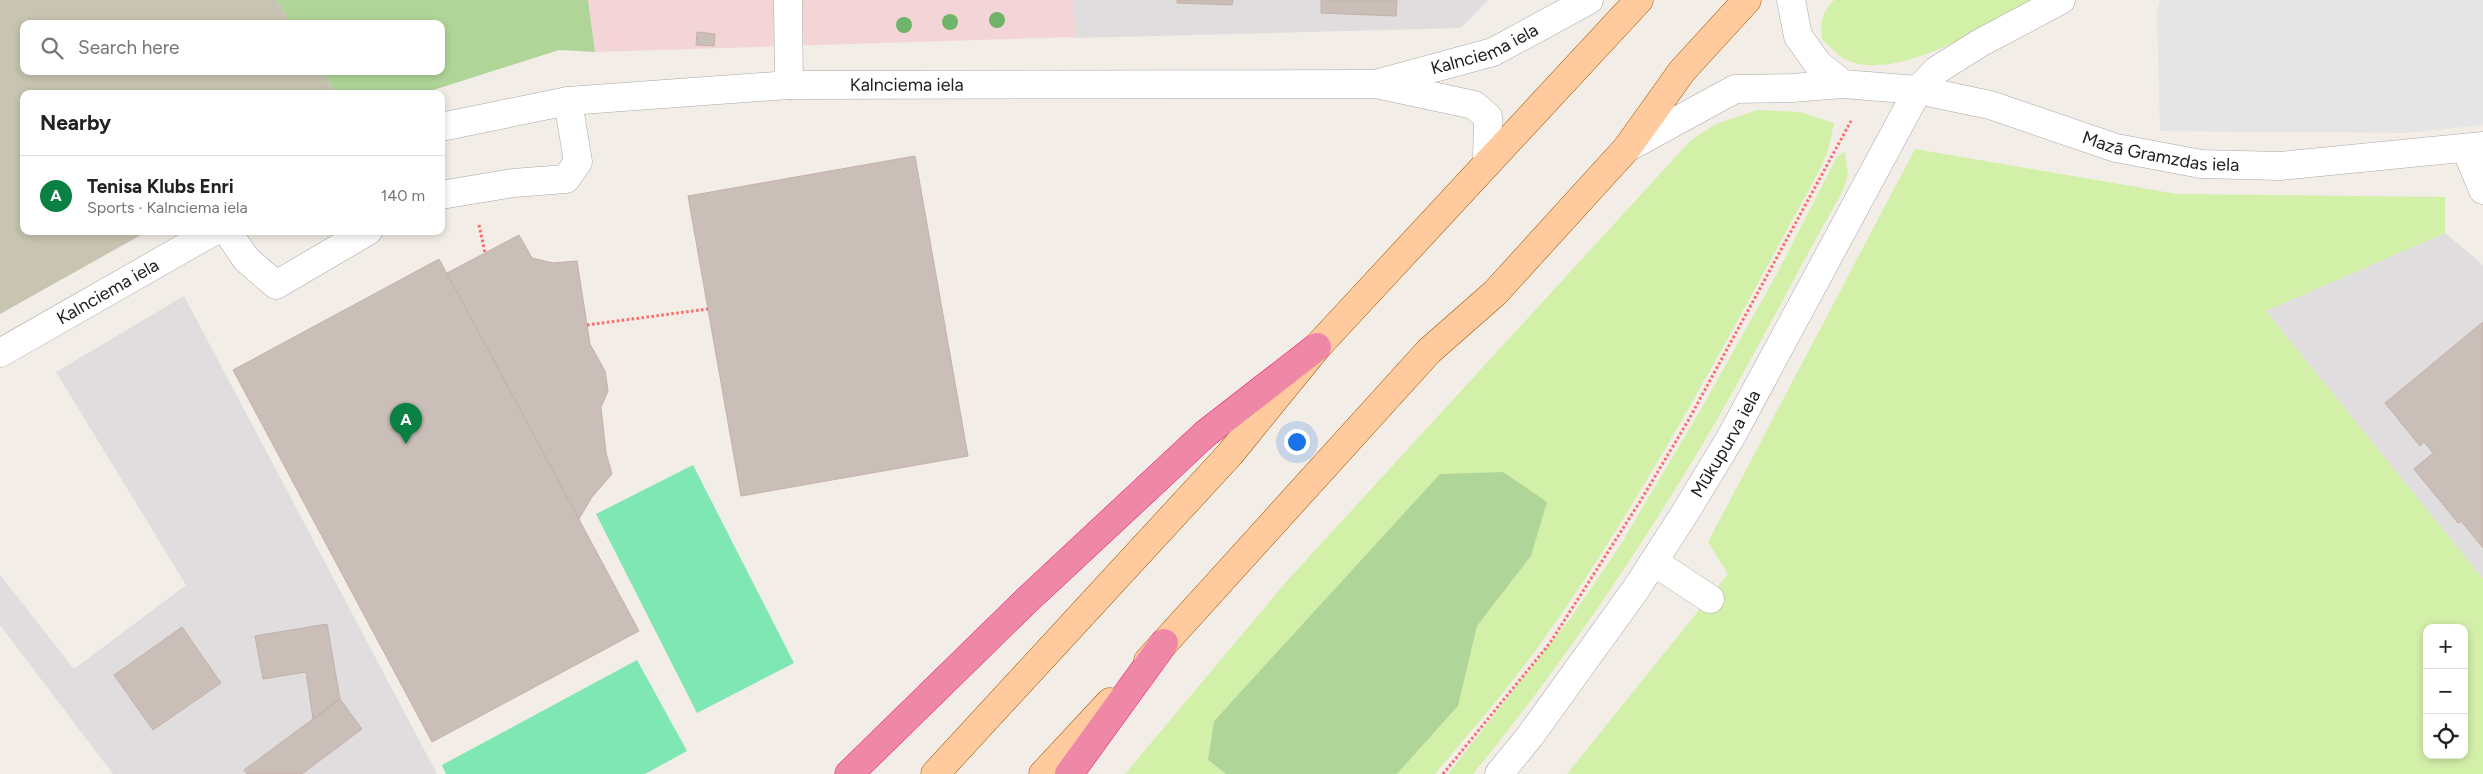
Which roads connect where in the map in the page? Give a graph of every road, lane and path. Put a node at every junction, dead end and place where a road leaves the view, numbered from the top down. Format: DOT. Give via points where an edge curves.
graph roads {
  1 [pos="788,0"];
  2 [pos="1589,0"];
  3 [pos="1639,0"];
  4 [pos="1748,0"];
  5 [pos="1791,0"];
  6 [pos="2061,0"];
  7 [pos="1376,84"];
  8 [pos="1843,84"];
  9 [pos="789,85"];
  10 [pos="1871,85"];
  11 [pos="1918,90"];
  12 [pos="568,101"];
  13 [pos="445,126"];
  14 [pos="2475,147"];
  15 [pos="1627,148"];
  16 [pos="1486,163"];
  17 [pos="2483,190"];
  18 [pos="445,194"];
  19 [pos="207,235"];
  20 [pos="230,235"];
  21 [pos="361,235"];
  22 [pos="708,309"];
  23 [pos="587,325"];
  24 [pos="1317,346"];
  25 [pos="0,353"];
  26 [pos="1654,562"];
  27 [pos="1710,598"];
  28 [pos="1164,643"];
  29 [pos="849,774"];
  30 [pos="935,774"];
  31 [pos="1043,774"];
  32 [pos="1069,774"];
  33 [pos="1443,774"];
  34 [pos="1499,774"];
  1 -- 9 [label="street"];
  2 -- 7 [label="street, Kalnciema iela" via="1493,52"];
  3 -- 16 [label="main road"];
  4 -- 15 [label="main road" via="1682,71"];
  5 -- 8 [label="street" via="1798,36 1818,64"];
  6 -- 11 [label="street, Mūkupurva iela" via="1937,70"];
  7 -- 9 [label="street, Kalnciema iela"];
  7 -- 16 [label="street, Kalnciema iela" via="1474,104 1488,117"];
  8 -- 10 [label="street, Mazā Gramzdas iela"];
  8 -- 15 [label="street, Mazā Gramzdas iela" via="1735,89"];
  9 -- 12 [label="street, Kalnciema iela"];
  10 -- 11 [label="street, Mazā Gramzdas iela"];
  10 -- 33 [label="path" via="1688,422 1641,500 1550,643"];
  11 -- 14 [label="street, Mazā Gramzdas iela" via="1990,106 2116,148 2201,164 2280,166"];
  11 -- 26 [label="street, Mūkupurva iela" via="1731,437"];
  12 -- 13 [label="street, Kalnciema iela"];
  12 -- 18 [label="street" via="578,162 566,179 513,183"];
  14 -- 17 [label="street"];
  15 -- 28 [label="main road" via="1495,293 1429,351"];
  16 -- 24 [label="main road"];
  19 -- 25 [label="street, Kalnciema iela"];
  20 -- 21 [label="street" via="246,259 276,285"];
  22 -- 23 [label="path"];
  24 -- 29 [label="highway" via="1205,434"];
  24 -- 30 [label="main road" via="1230,454"];
  26 -- 27 [label="street"];
  26 -- 34 [label="street, Mūkupurva iela" via="1530,736"];
  28 -- 31 [label="main road"];
  28 -- 32 [label="highway"];
}
